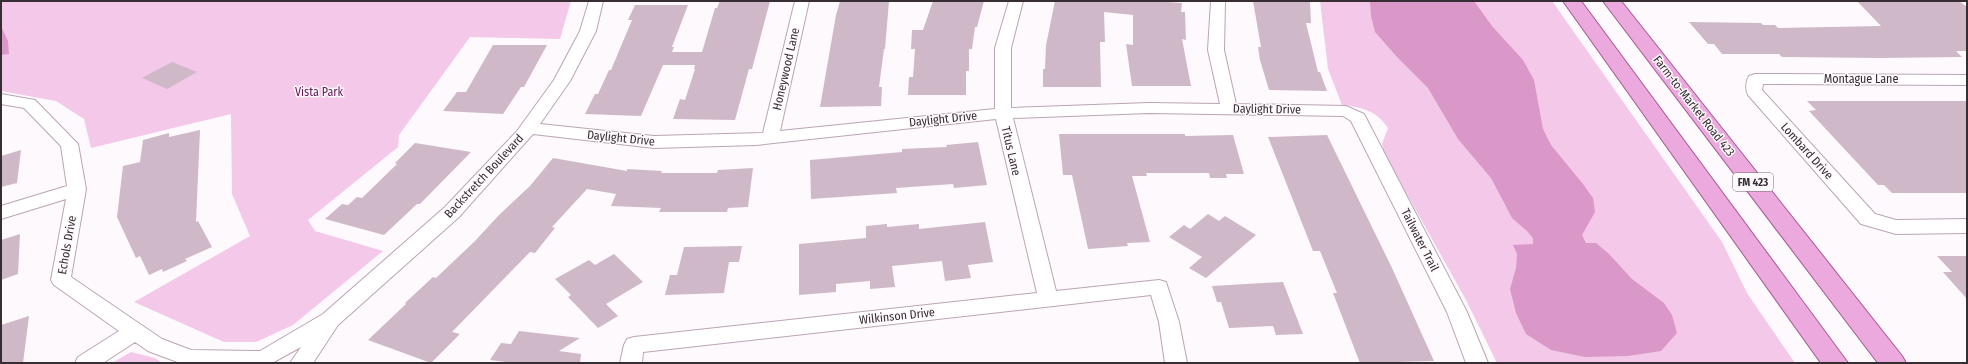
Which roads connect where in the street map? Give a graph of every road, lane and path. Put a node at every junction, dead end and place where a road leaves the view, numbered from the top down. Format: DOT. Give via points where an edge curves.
graph roads {
  1 [pos="596,1"];
  2 [pos="802,1"];
  3 [pos="1016,1"];
  4 [pos="1218,1"];
  5 [pos="1572,1"];
  6 [pos="1612,1"];
  7 [pos="1755,80"];
  8 [pos="1967,80"];
  9 [pos="1,99"];
  10 [pos="1229,109"];
  11 [pos="1003,113"];
  12 [pos="1358,118"];
  13 [pos="528,128"];
  14 [pos="770,138"];
  15 [pos="77,189"];
  16 [pos="1,213"];
  17 [pos="1967,226"];
  18 [pos="1048,299"];
  19 [pos="331,319"];
  20 [pos="134,332"];
  21 [pos="633,354"];
  22 [pos="256,359"];
  23 [pos="191,361"];
  24 [pos="86,363"];
  25 [pos="293,363"];
  26 [pos="301,363"];
  27 [pos="1176,363"];
  28 [pos="1477,363"];
  29 [pos="1835,363"];
  30 [pos="1893,363"];
  1 -- 13 [label="street, Backstretch Boulevard" via="588,31 562,81"];
  2 -- 14 [label="street, Honeywood Lane"];
  3 -- 11 [label="street, Titus Lane" via="1003,48"];
  4 -- 10 [label="street" via="1216,50"];
  5 -- 29 [label="main road"];
  6 -- 30 [label="main road, Farm-to-Market Road 423 / FM 423"];
  7 -- 8 [label="street, Montague Lane"];
  7 -- 17 [label="street, Lombard Drive" via="1754,91 1868,219 1896,227"];
  9 -- 15 [label="street, Echols Drive" via="29,104 69,144"];
  10 -- 11 [label="street, Daylight Drive" via="1149,108"];
  10 -- 12 [label="street, Daylight Drive" via="1346,110"];
  11 -- 14 [label="street, Daylight Drive"];
  11 -- 18 [label="street, Titus Lane"];
  12 -- 28 [label="street, Tailwater Trail" via="1457,312"];
  13 -- 14 [label="street, Daylight Drive" via="654,142"];
  13 -- 19 [label="street, Backstretch Boulevard" via="452,212"];
  15 -- 16 [label="street"];
  15 -- 20 [label="street, Echols Drive" via="61,280"];
  18 -- 21 [label="street, Wilkinson Drive"];
  18 -- 27 [label="street, Wilkinson Drive" via="1159,286 1169,322"];
  19 -- 22 [label="street, Backstretch Boulevard"];
  19 -- 26 [label="street, Backstretch Boulevard"];
  20 -- 23 [label="street, Echols Drive" via="155,345"];
  20 -- 24 [label="street"];
  22 -- 23 [label="street, Echols Drive"];
  22 -- 25 [label="street, Echols Drive" via="287,359"];
}
